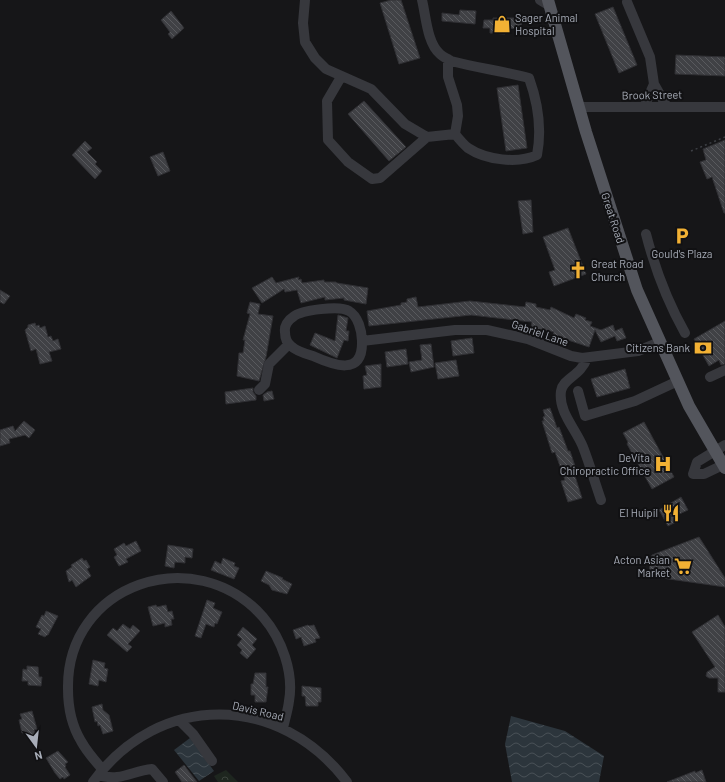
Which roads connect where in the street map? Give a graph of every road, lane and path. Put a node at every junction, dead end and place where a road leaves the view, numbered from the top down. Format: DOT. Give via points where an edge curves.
graph roads {
  1 [pos="305,0"];
  2 [pos="422,0"];
  3 [pos="546,2"];
  4 [pos="627,2"];
  5 [pos="448,59"];
  6 [pos="341,77"];
  7 [pos="654,84"];
  8 [pos="644,107"];
  9 [pos="667,107"];
  10 [pos="725,107"];
  11 [pos="579,108"];
  12 [pos="455,134"];
  13 [pos="427,137"];
  14 [pos="725,137"];
  15 [pos="691,151"];
  16 [pos="646,234"];
  17 [pos="685,333"];
  18 [pos="362,341"];
  19 [pos="660,342"];
  20 [pos="289,344"];
  21 [pos="587,358"];
  22 [pos="725,370"];
  23 [pos="710,378"];
  24 [pos="678,381"];
  25 [pos="259,390"];
  26 [pos="578,391"];
  27 [pos="720,448"];
  28 [pos="724,466"];
  29 [pos="601,500"];
  30 [pos="179,720"];
  31 [pos="283,728"];
  32 [pos="212,761"];
  33 [pos="98,776"];
  34 [pos="163,782"];
  35 [pos="347,782"];
  1 -- 6 [label="street" via="305,42 326,70"];
  2 -- 5 [label="street" via="434,46"];
  3 -- 11 [label="main road, Great Road"];
  4 -- 7 [label="street" via="650,57"];
  5 -- 12 [label="street" via="448,76 458,116"];
  5 -- 12 [label="street" via="529,78 535,95 540,134 538,155 518,160 490,156 468,148"];
  6 -- 13 [label="street" via="371,89 405,124"];
  6 -- 13 [label="street" via="327,101 328,140 348,162 372,179 380,178"];
  7 -- 8 [label="street"];
  7 -- 9 [label="street"];
  8 -- 9 [label="street, Brook Street"];
  8 -- 11 [label="street, Brook Street"];
  9 -- 10 [label="street, Brook Street"];
  11 -- 19 [label="main road, Great Road" via="632,277"];
  12 -- 13 [label="street"];
  14 -- 15 [label="path"];
  16 -- 17 [label="street" via="669,305"];
  18 -- 20 [label="street" via="358,358 342,367 296,350"];
  18 -- 20 [label="street" via="355,316 347,310 336,308 294,316 288,321 285,330"];
  18 -- 21 [label="street, Gabriel Lane" via="476,330 511,334 571,356"];
  19 -- 21 [label="street, Gabriel Lane" via="638,350"];
  19 -- 24 [label="main road, Great Road"];
  20 -- 25 [label="street" via="269,364 265,384"];
  21 -- 29 [label="street" via="584,366 561,389 561,399 563,410 583,446"];
  22 -- 23 [label="street"];
  24 -- 26 [label="street" via="635,402 585,416"];
  24 -- 27 [label="main road, Great Road"];
  27 -- 28 [label="main road, Great Road"];
  27 -- 28 [label="street" via="697,462 693,474 704,474"];
  30 -- 31 [label="street, Davis Road" via="220,715 248,718"];
  30 -- 32 [label="street" via="193,734"];
  30 -- 33 [label="street, Davis Road" via="136,740 113,759"];
  31 -- 33 [label="street" via="290,691 287,664 276,635 256,609 225,588 195,579 177,577 145,582 114,597 99,610 88,623 72,656 68,702 80,741"];
  31 -- 35 [label="street, Davis Road" via="321,752"];
  33 -- 34 [label="street" via="108,779 123,778 152,769"];
}
